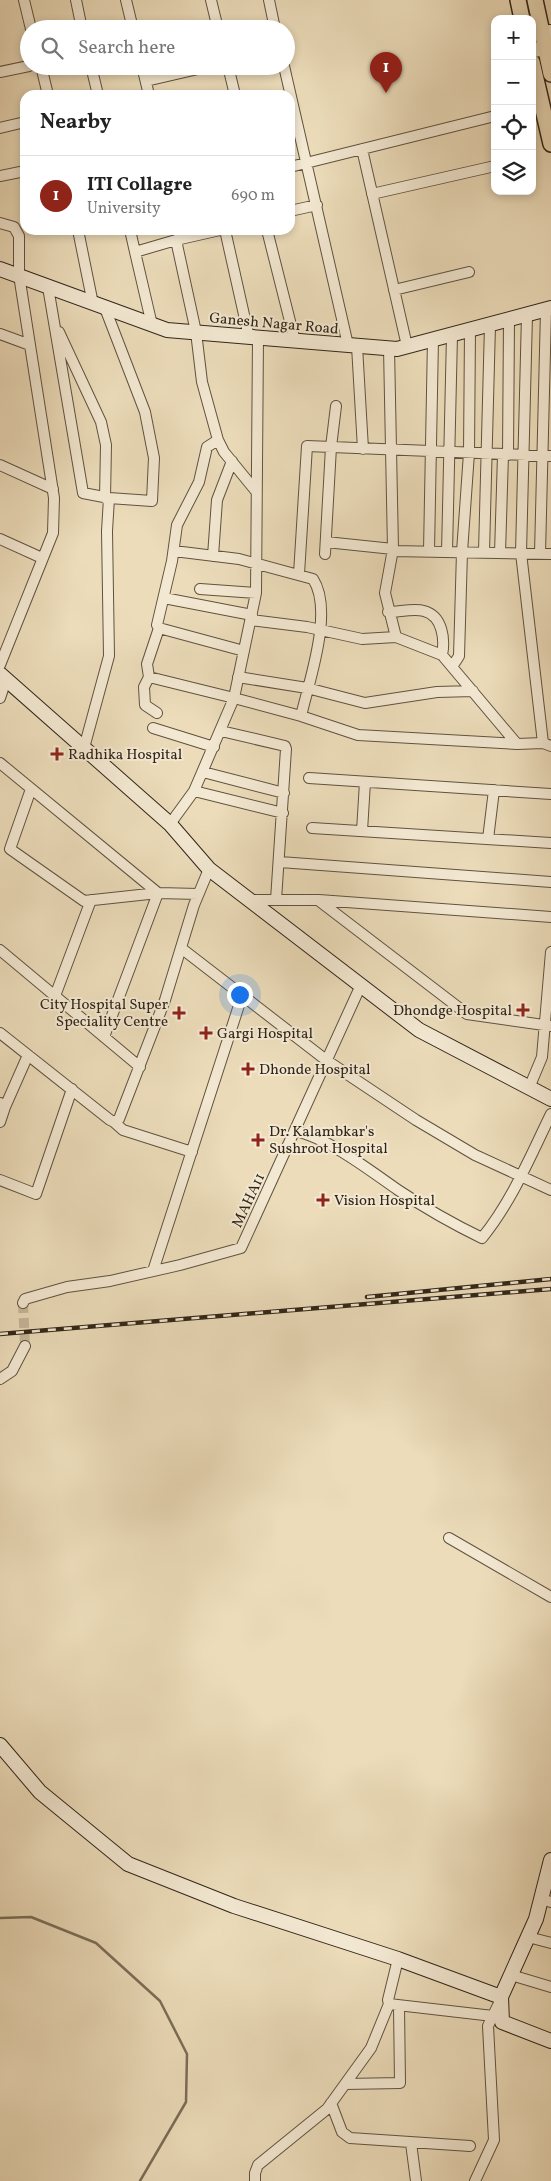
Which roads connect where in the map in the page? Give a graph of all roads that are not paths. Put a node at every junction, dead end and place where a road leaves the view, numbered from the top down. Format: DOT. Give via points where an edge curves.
graph roads {
  1 [pos="24,0"];
  2 [pos="76,0"];
  3 [pos="126,0"];
  4 [pos="211,0"];
  5 [pos="269,0"];
  6 [pos="518,0"];
  7 [pos="535,0"];
  8 [pos="521,15"];
  9 [pos="29,20"];
  10 [pos="80,20"];
  11 [pos="131,20"];
  12 [pos="216,20"];
  13 [pos="273,20"];
  14 [pos="542,32"];
  15 [pos="543,49"];
  16 [pos="20,68"];
  17 [pos="0,72"];
  18 [pos="551,74"];
  19 [pos="43,75"];
  20 [pos="93,75"];
  21 [pos="144,75"];
  22 [pos="172,75"];
  23 [pos="230,75"];
  24 [pos="286,75"];
  25 [pos="146,81"];
  26 [pos="47,90"];
  27 [pos="97,90"];
  28 [pos="148,90"];
  29 [pos="234,90"];
  30 [pos="290,90"];
  31 [pos="537,105"];
  32 [pos="295,112"];
  33 [pos="491,117"];
  34 [pos="20,123"];
  35 [pos="0,128"];
  36 [pos="551,144"];
  37 [pos="362,149"];
  38 [pos="307,163"];
  39 [pos="295,166"];
  40 [pos="491,167"];
  41 [pos="20,172"];
  42 [pos="0,176"];
  43 [pos="372,194"];
  44 [pos="317,205"];
  45 [pos="295,210"];
  46 [pos="0,223"];
  47 [pos="79,235"];
  48 [pos="131,235"];
  49 [pos="198,235"];
  50 [pos="226,235"];
  51 [pos="268,235"];
  52 [pos="176,240"];
  53 [pos="135,252"];
  54 [pos="0,269"];
  55 [pos="469,272"];
  56 [pos="19,275"];
  57 [pos="48,287"];
  58 [pos="394,290"];
  59 [pos="99,306"];
  60 [pos="548,309"];
  61 [pos="527,315"];
  62 [pos="509,320"];
  63 [pos="54,322"];
  64 [pos="152,325"];
  65 [pos="490,325"];
  66 [pos="470,330"];
  67 [pos="196,332"];
  68 [pos="0,334"];
  69 [pos="452,335"];
  70 [pos="253,337"];
  71 [pos="434,339"];
  72 [pos="295,340"];
  73 [pos="30,345"];
  74 [pos="353,345"];
  75 [pos="407,346"];
  76 [pos="389,348"];
  77 [pos="336,406"];
  78 [pos="218,440"];
  79 [pos="331,447"];
  80 [pos="363,449"];
  81 [pos="391,451"];
  82 [pos="431,452"];
  83 [pos="450,453"];
  84 [pos="470,454"];
  85 [pos="487,454"];
  86 [pos="506,455"];
  87 [pos="522,456"];
  88 [pos="547,456"];
  89 [pos="232,462"];
  90 [pos="0,465"];
  91 [pos="53,489"];
  92 [pos="255,490"];
  93 [pos="107,498"];
  94 [pos="0,539"];
  95 [pos="326,542"];
  96 [pos="393,550"];
  97 [pos="174,551"];
  98 [pos="429,552"];
  99 [pos="447,552"];
  100 [pos="462,552"];
  101 [pos="484,552"];
  102 [pos="500,553"];
  103 [pos="521,553"];
  104 [pos="325,554"];
  105 [pos="546,554"];
  106 [pos="214,556"];
  107 [pos="42,558"];
  108 [pos="257,564"];
  109 [pos="299,574"];
  110 [pos="200,589"];
  111 [pos="256,593"];
  112 [pos="164,598"];
  113 [pos="388,612"];
  114 [pos="251,617"];
  115 [pos="159,628"];
  116 [pos="320,630"];
  117 [pos="396,637"];
  118 [pos="244,651"];
  119 [pos="442,655"];
  120 [pos="0,665"];
  121 [pos="452,667"];
  122 [pos="3,677"];
  123 [pos="149,677"];
  124 [pos="238,677"];
  125 [pos="307,688"];
  126 [pos="473,691"];
  127 [pos="0,698"];
  128 [pos="234,698"];
  129 [pos="157,713"];
  130 [pos="301,716"];
  131 [pos="153,728"];
  132 [pos="220,731"];
  133 [pos="517,744"];
  134 [pos="547,744"];
  135 [pos="214,747"];
  136 [pos="84,748"];
  137 [pos="0,763"];
  138 [pos="202,772"];
  139 [pos="309,778"];
  140 [pos="365,782"];
  141 [pos="31,789"];
  142 [pos="494,790"];
  143 [pos="194,791"];
  144 [pos="284,793"];
  145 [pos="551,794"];
  146 [pos="283,813"];
  147 [pos="170,824"];
  148 [pos="312,828"];
  149 [pos="362,831"];
  150 [pos="488,839"];
  151 [pos="551,843"];
  152 [pos="280,862"];
  153 [pos="209,869"];
  154 [pos="551,882"];
  155 [pos="158,893"];
  156 [pos="198,894"];
  157 [pos="91,900"];
  158 [pos="250,900"];
  159 [pos="276,900"];
  160 [pos="318,900"];
  161 [pos="551,917"];
  162 [pos="181,948"];
  163 [pos="0,950"];
  164 [pos="551,952"];
  165 [pos="361,985"];
  166 [pos="55,996"];
  167 [pos="242,996"];
  168 [pos="548,1026"];
  169 [pos="0,1033"];
  170 [pos="104,1037"];
  171 [pos="28,1055"];
  172 [pos="326,1060"];
  173 [pos="140,1067"];
  174 [pos="528,1088"];
  175 [pos="72,1090"];
  176 [pos="551,1099"];
  177 [pos="3,1105"];
  178 [pos="551,1114"];
  179 [pos="0,1122"];
  180 [pos="114,1122"];
  181 [pos="295,1131"];
  182 [pos="192,1152"];
  183 [pos="521,1176"];
  184 [pos="0,1180"];
  185 [pos="551,1190"];
  186 [pos="153,1271"];
  187 [pos="23,1303"];
  188 [pos="25,1346"];
  189 [pos="0,1379"];
  190 [pos="450,1538"];
  191 [pos="551,1597"];
  192 [pos="0,1745"];
  193 [pos="551,1860"];
  194 [pos="546,1900"];
  195 [pos="528,1937"];
  196 [pos="551,1943"];
  197 [pos="398,1959"];
  198 [pos="511,1976"];
  199 [pos="551,1987"];
  200 [pos="501,1997"];
  201 [pos="394,2005"];
  202 [pos="493,2016"];
  203 [pos="551,2041"];
  204 [pos="345,2084"];
  205 [pos="331,2103"];
  206 [pos="411,2143"];
  207 [pos="470,2146"];
  208 [pos="255,2181"];
  209 [pos="416,2181"];
  210 [pos="475,2181"];
  1 -- 9 [label="street"];
  2 -- 10 [label="street"];
  3 -- 11 [label="street"];
  4 -- 12 [label="street"];
  5 -- 13 [label="street"];
  6 -- 8 [label="main road"];
  7 -- 14 [label="main road"];
  14 -- 15 [label="main road"];
  15 -- 18 [label="main road"];
  16 -- 17 [label="street"];
  19 -- 26 [label="street"];
  20 -- 27 [label="street"];
  21 -- 25 [label="street"];
  22 -- 25 [label="street"];
  23 -- 29 [label="street"];
  24 -- 30 [label="street"];
  25 -- 28 [label="street"];
  31 -- 36 [label="main road"];
  32 -- 38 [label="street"];
  33 -- 37 [label="street"];
  34 -- 35 [label="street"];
  37 -- 38 [label="street"];
  37 -- 43 [label="street"];
  38 -- 39 [label="street"];
  38 -- 44 [label="street"];
  40 -- 43 [label="street"];
  41 -- 42 [label="street"];
  43 -- 58 [label="street"];
  44 -- 45 [label="street"];
  44 -- 74 [label="street"];
  46 -- 56 [label="street" via="14,227 18,232"];
  47 -- 59 [label="street"];
  48 -- 53 [label="street"];
  49 -- 52 [label="street"];
  50 -- 70 [label="street"];
  51 -- 72 [label="street"];
  52 -- 53 [label="street"];
  52 -- 67 [label="street"];
  53 -- 64 [label="street"];
  54 -- 56 [label="street, Ganesh Nagar Road"];
  55 -- 58 [label="street"];
  56 -- 57 [label="street, Ganesh Nagar Road"];
  56 -- 73 [label="street"];
  57 -- 59 [label="street, Ganesh Nagar Road"];
  57 -- 63 [label="street"];
  58 -- 75 [label="street"];
  59 -- 64 [label="street, Ganesh Nagar Road"];
  59 -- 93 [label="street" via="145,412 154,458 152,501"];
  60 -- 61 [label="street, Ganesh Nagar Road"];
  60 -- 88 [label="street"];
  61 -- 62 [label="street, Ganesh Nagar Road"];
  61 -- 87 [label="street"];
  62 -- 65 [label="street, Ganesh Nagar Road"];
  62 -- 86 [label="street"];
  63 -- 93 [label="street" via="100,422 106,453"];
  63 -- 93 [label="street" via="83,493"];
  64 -- 67 [label="street, Ganesh Nagar Road" via="167,330"];
  65 -- 66 [label="street, Ganesh Nagar Road"];
  65 -- 85 [label="street"];
  66 -- 69 [label="street, Ganesh Nagar Road"];
  66 -- 84 [label="street"];
  67 -- 70 [label="street, Ganesh Nagar Road"];
  67 -- 78 [label="street" via="202,382"];
  68 -- 73 [label="street"];
  69 -- 71 [label="street, Ganesh Nagar Road"];
  69 -- 83 [label="street"];
  70 -- 72 [label="street, Ganesh Nagar Road"];
  70 -- 92 [label="street"];
  71 -- 75 [label="street, Ganesh Nagar Road"];
  71 -- 82 [label="street"];
  72 -- 74 [label="street, Ganesh Nagar Road"];
  73 -- 91 [label="street"];
  74 -- 76 [label="street, Ganesh Nagar Road"];
  74 -- 80 [label="street"];
  75 -- 76 [label="street, Ganesh Nagar Road"];
  76 -- 81 [label="street"];
  77 -- 79 [label="street"];
  78 -- 89 [label="street"];
  78 -- 97 [label="street" via="207,447 199,482 180,517"];
  79 -- 80 [label="street"];
  79 -- 95 [label="street"];
  79 -- 109 [label="street" via="306,447"];
  80 -- 81 [label="street"];
  81 -- 82 [label="street"];
  81 -- 96 [label="street"];
  82 -- 83 [label="street"];
  82 -- 98 [label="street"];
  83 -- 84 [label="street"];
  83 -- 99 [label="street"];
  84 -- 85 [label="street"];
  84 -- 100 [label="street"];
  85 -- 86 [label="street"];
  85 -- 101 [label="street"];
  86 -- 87 [label="street"];
  86 -- 102 [label="street"];
  87 -- 88 [label="street"];
  87 -- 103 [label="street"];
  88 -- 105 [label="street"];
  89 -- 92 [label="street"];
  89 -- 106 [label="street" via="217,500"];
  90 -- 91 [label="street"];
  91 -- 107 [label="street" via="53,533"];
  92 -- 108 [label="street"];
  93 -- 136 [label="street" via="109,656"];
  94 -- 107 [label="street"];
  95 -- 96 [label="street"];
  95 -- 104 [label="street"];
  96 -- 98 [label="street"];
  96 -- 113 [label="street" via="385,582"];
  97 -- 106 [label="street"];
  97 -- 112 [label="street"];
  98 -- 99 [label="street"];
  99 -- 100 [label="street"];
  100 -- 101 [label="street"];
  100 -- 121 [label="street" via="459,656"];
  101 -- 102 [label="street"];
  102 -- 103 [label="street"];
  103 -- 105 [label="street"];
  103 -- 134 [label="street"];
  106 -- 108 [label="street"];
  107 -- 120 [label="street"];
  108 -- 109 [label="street"];
  108 -- 111 [label="street"];
  109 -- 116 [label="street" via="313,579 316,584"];
  110 -- 111 [label="street"];
  111 -- 114 [label="street"];
  112 -- 114 [label="street"];
  112 -- 115 [label="street"];
  113 -- 117 [label="street"];
  113 -- 119 [label="street" via="417,610 431,614 442,630"];
  114 -- 116 [label="street"];
  114 -- 118 [label="street"];
  115 -- 118 [label="street"];
  115 -- 123 [label="street" via="147,664"];
  116 -- 117 [label="street" via="362,639"];
  116 -- 125 [label="street"];
  117 -- 119 [label="street"];
  118 -- 124 [label="street"];
  119 -- 121 [label="street"];
  121 -- 126 [label="street"];
  122 -- 127 [label="street"];
  122 -- 136 [label="street"];
  123 -- 128 [label="street"];
  123 -- 129 [label="street" via="144,687 145,705"];
  124 -- 125 [label="street"];
  124 -- 128 [label="street"];
  125 -- 126 [label="street" via="365,703 437,692"];
  125 -- 130 [label="street"];
  126 -- 133 [label="street"];
  128 -- 130 [label="street"];
  128 -- 132 [label="street"];
  130 -- 133 [label="street" via="358,735"];
  131 -- 135 [label="street"];
  132 -- 135 [label="street"];
  132 -- 144 [label="street" via="285,746"];
  133 -- 134 [label="street"];
  135 -- 138 [label="street"];
  136 -- 147 [label="street"];
  137 -- 141 [label="street"];
  138 -- 143 [label="street"];
  138 -- 144 [label="street"];
  139 -- 140 [label="street"];
  140 -- 142 [label="street"];
  140 -- 149 [label="street"];
  141 -- 155 [label="street"];
  141 -- 157 [label="street" via="10,849 84,901"];
  142 -- 145 [label="street"];
  142 -- 150 [label="street"];
  143 -- 146 [label="street"];
  143 -- 147 [label="street"];
  144 -- 146 [label="street"];
  146 -- 152 [label="street"];
  147 -- 153 [label="street"];
  148 -- 149 [label="street"];
  149 -- 150 [label="street"];
  150 -- 151 [label="street"];
  152 -- 154 [label="street"];
  152 -- 159 [label="street"];
  153 -- 156 [label="street"];
  153 -- 158 [label="street"];
  155 -- 156 [label="street"];
  155 -- 157 [label="street"];
  155 -- 170 [label="street"];
  156 -- 162 [label="street"];
  157 -- 166 [label="street"];
  158 -- 159 [label="street"];
  158 -- 165 [label="street"];
  159 -- 160 [label="street"];
  160 -- 161 [label="street"];
  160 -- 168 [label="street" via="467,1014"];
  162 -- 167 [label="street"];
  162 -- 173 [label="street"];
  163 -- 166 [label="street"];
  164 -- 168 [label="street"];
  165 -- 172 [label="street, MAHA11"];
  165 -- 174 [label="street" via="419,1030"];
  166 -- 170 [label="street"];
  167 -- 172 [label="street"];
  167 -- 182 [label="street"];
  168 -- 174 [label="street" via="542,1058"];
  169 -- 171 [label="street"];
  170 -- 173 [label="street"];
  171 -- 175 [label="street"];
  171 -- 177 [label="street"];
  172 -- 181 [label="street, MAHA11"];
  172 -- 183 [label="street" via="475,1155"];
  173 -- 180 [label="street" via="119,1119"];
  174 -- 176 [label="street"];
  175 -- 180 [label="street"];
  175 -- 184 [label="street" via="36,1194"];
  177 -- 179 [label="street"];
  178 -- 183 [label="street"];
  180 -- 182 [label="street" via="123,1130"];
  181 -- 183 [label="street" via="324,1143 482,1238 499,1217"];
  181 -- 186 [label="street, MAHA11" via="241,1248"];
  182 -- 186 [label="street"];
  183 -- 185 [label="street"];
  186 -- 187 [label="street, MAHA11" via="50,1291 25,1298"];
  188 -- 189 [label="street" via="12,1371"];
  190 -- 191 [label="street"];
  192 -- 197 [label="street" via="40,1792 128,1864 234,1906"];
  193 -- 194 [label="street"];
  194 -- 195 [label="street"];
  195 -- 196 [label="street"];
  195 -- 198 [label="street"];
  197 -- 200 [label="street"];
  197 -- 201 [label="street" via="388,2000"];
  198 -- 199 [label="street"];
  198 -- 200 [label="street"];
  200 -- 202 [label="street"];
  200 -- 203 [label="street" via="502,2022"];
  201 -- 202 [label="street"];
  201 -- 204 [label="street" via="373,2044"];
  201 -- 204 [label="street" via="400,2082"];
  202 -- 210 [label="street" via="488,2026 494,2140"];
  204 -- 205 [label="street"];
  205 -- 206 [label="street" via="345,2136"];
  205 -- 208 [label="street" via="323,2114 258,2165"];
  206 -- 207 [label="street"];
  206 -- 209 [label="street"];
}
